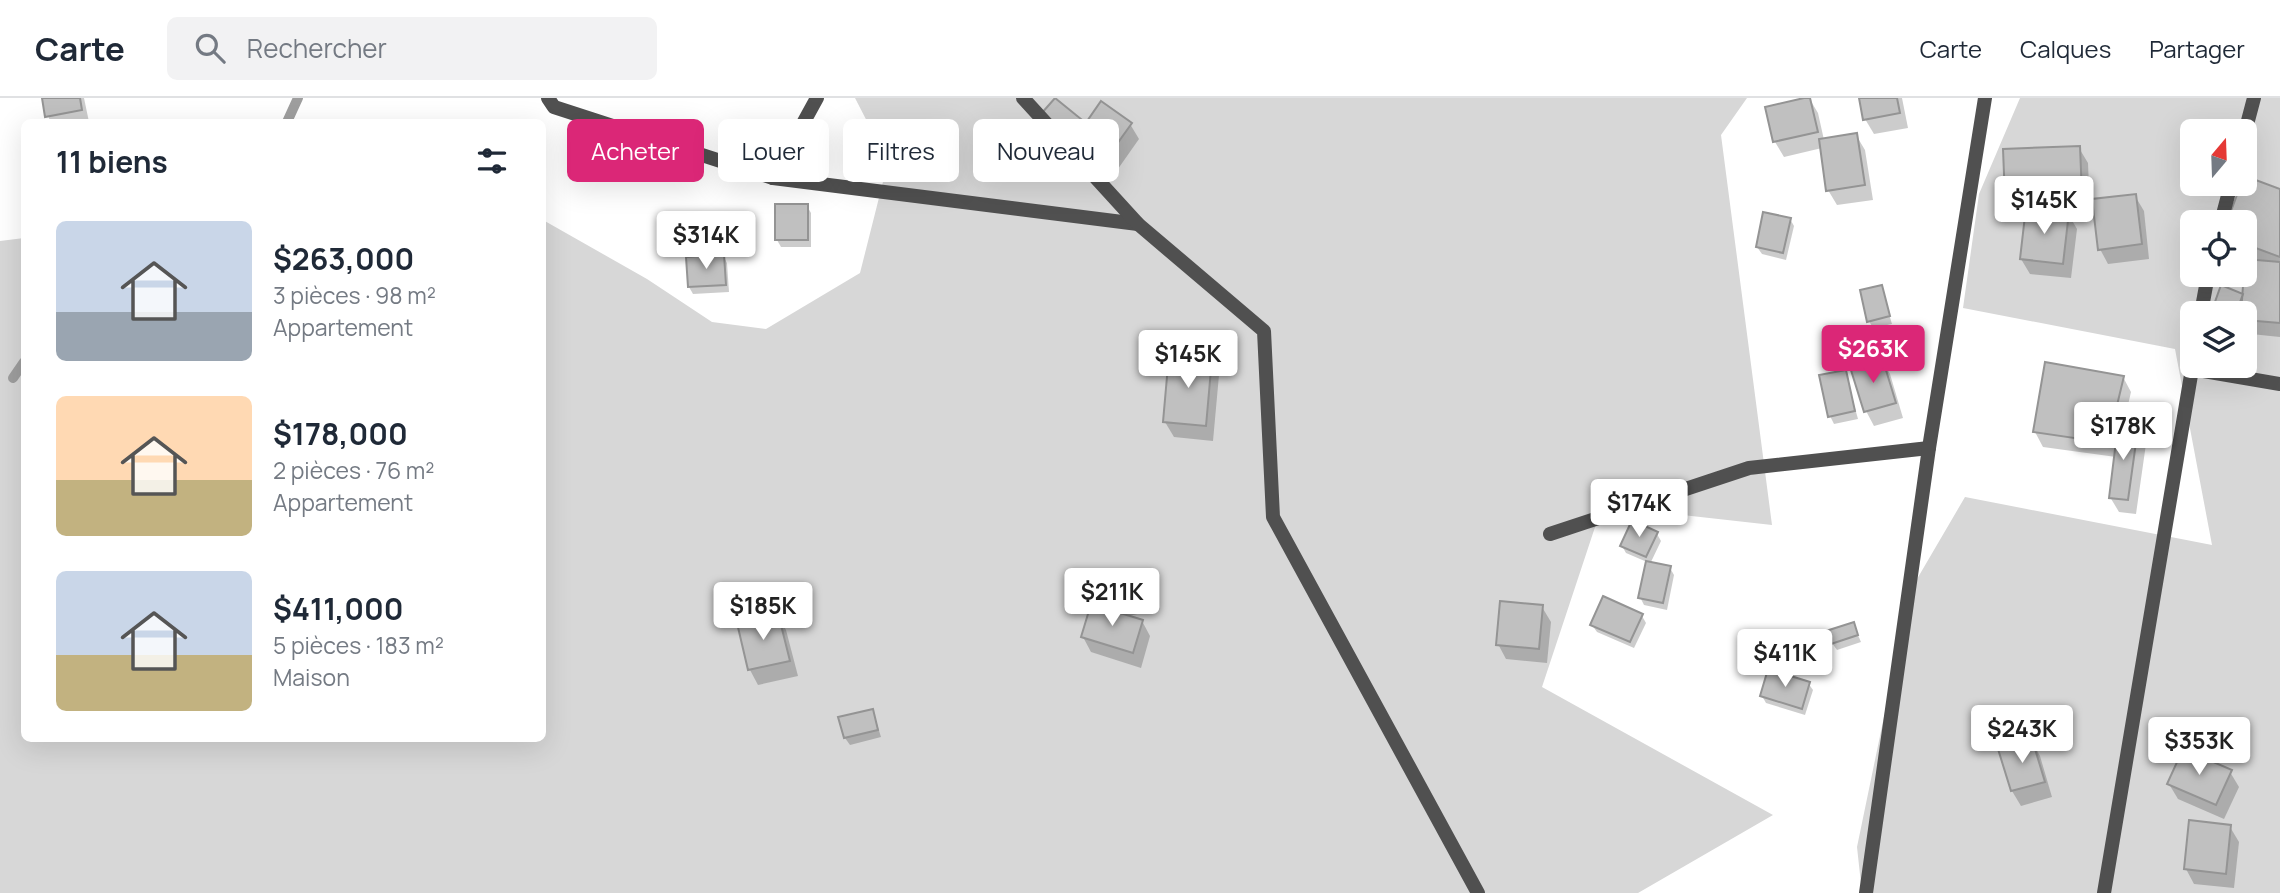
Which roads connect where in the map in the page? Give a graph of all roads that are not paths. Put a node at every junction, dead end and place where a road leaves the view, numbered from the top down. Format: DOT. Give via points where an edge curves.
graph roads {
  1 [pos="548,98"];
  2 [pos="817,98"];
  3 [pos="1023,98"];
  4 [pos="1985,98"];
  5 [pos="2254,98"];
  6 [pos="805,119"];
  7 [pos="2248,119"];
  8 [pos="718,160"];
  9 [pos="805,182"];
  10 [pos="1138,224"];
  11 [pos="2190,378"];
  12 [pos="2251,378"];
  13 [pos="2280,384"];
  14 [pos="1929,448"];
  15 [pos="1549,534"];
  16 [pos="1478,893"];
  17 [pos="1866,893"];
  18 [pos="2104,893"];
  1 -- 8 [label="street" via="554,107"];
  2 -- 6 [label="street"];
  3 -- 10 [label="street"];
  4 -- 14 [label="street"];
  5 -- 7 [label="street"];
  9 -- 10 [label="street"];
  10 -- 16 [label="street" via="1264,331 1273,517"];
  11 -- 18 [label="street"];
  12 -- 13 [label="street"];
  14 -- 15 [label="street" via="1749,468"];
  14 -- 17 [label="street"];
}
